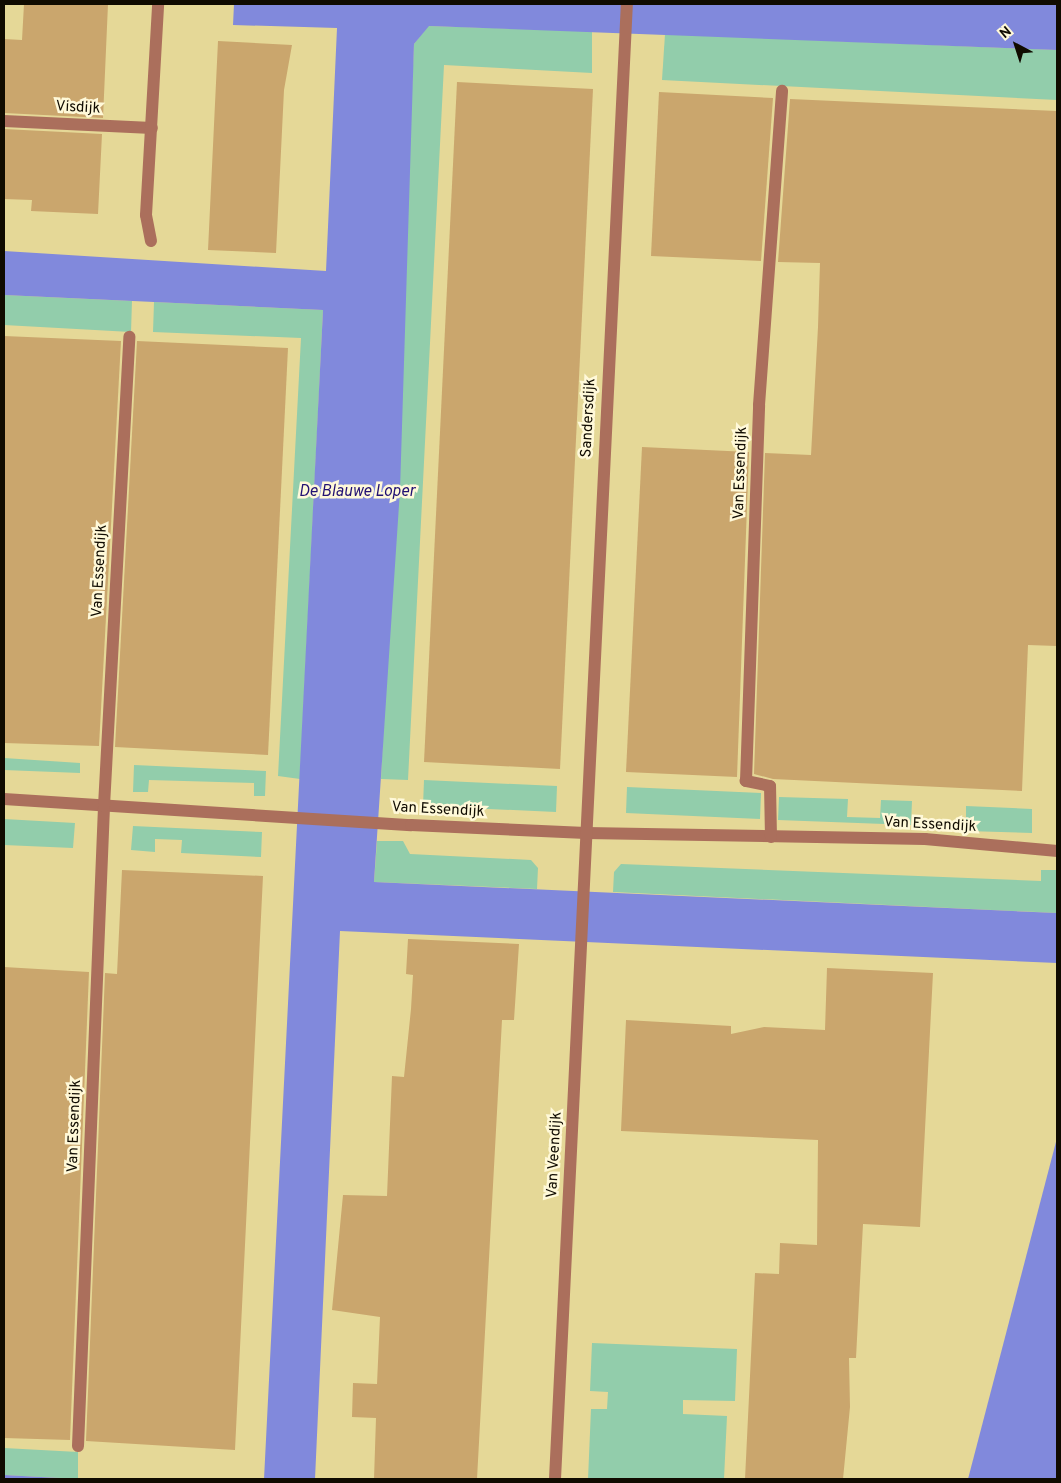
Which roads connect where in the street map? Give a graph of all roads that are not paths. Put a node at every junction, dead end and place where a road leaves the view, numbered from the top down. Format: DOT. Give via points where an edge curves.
graph roads {
  1 [pos="158,4"];
  2 [pos="627,4"];
  3 [pos="782,91"];
  4 [pos="4,121"];
  5 [pos="152,128"];
  6 [pos="150,241"];
  7 [pos="129,337"];
  8 [pos="4,799"];
  9 [pos="104,806"];
  10 [pos="586,833"];
  11 [pos="771,837"];
  12 [pos="1057,851"];
  13 [pos="78,1446"];
  14 [pos="555,1479"];
  1 -- 5 [label="street"];
  2 -- 10 [label="street, Sandersdijk"];
  3 -- 11 [label="street, Van Essendijk" via="759,405 746,781 770,786"];
  4 -- 5 [label="street, Visdijk"];
  5 -- 6 [label="street" via="146,215"];
  7 -- 9 [label="street, Van Essendijk"];
  8 -- 9 [label="street, Van Essendijk"];
  9 -- 10 [label="street, Van Essendijk"];
  9 -- 13 [label="street, Van Essendijk"];
  10 -- 11 [label="street, Van Essendijk"];
  10 -- 14 [label="street, Van Veendijk"];
  11 -- 12 [label="street, Van Essendijk" via="925,839"];
}
